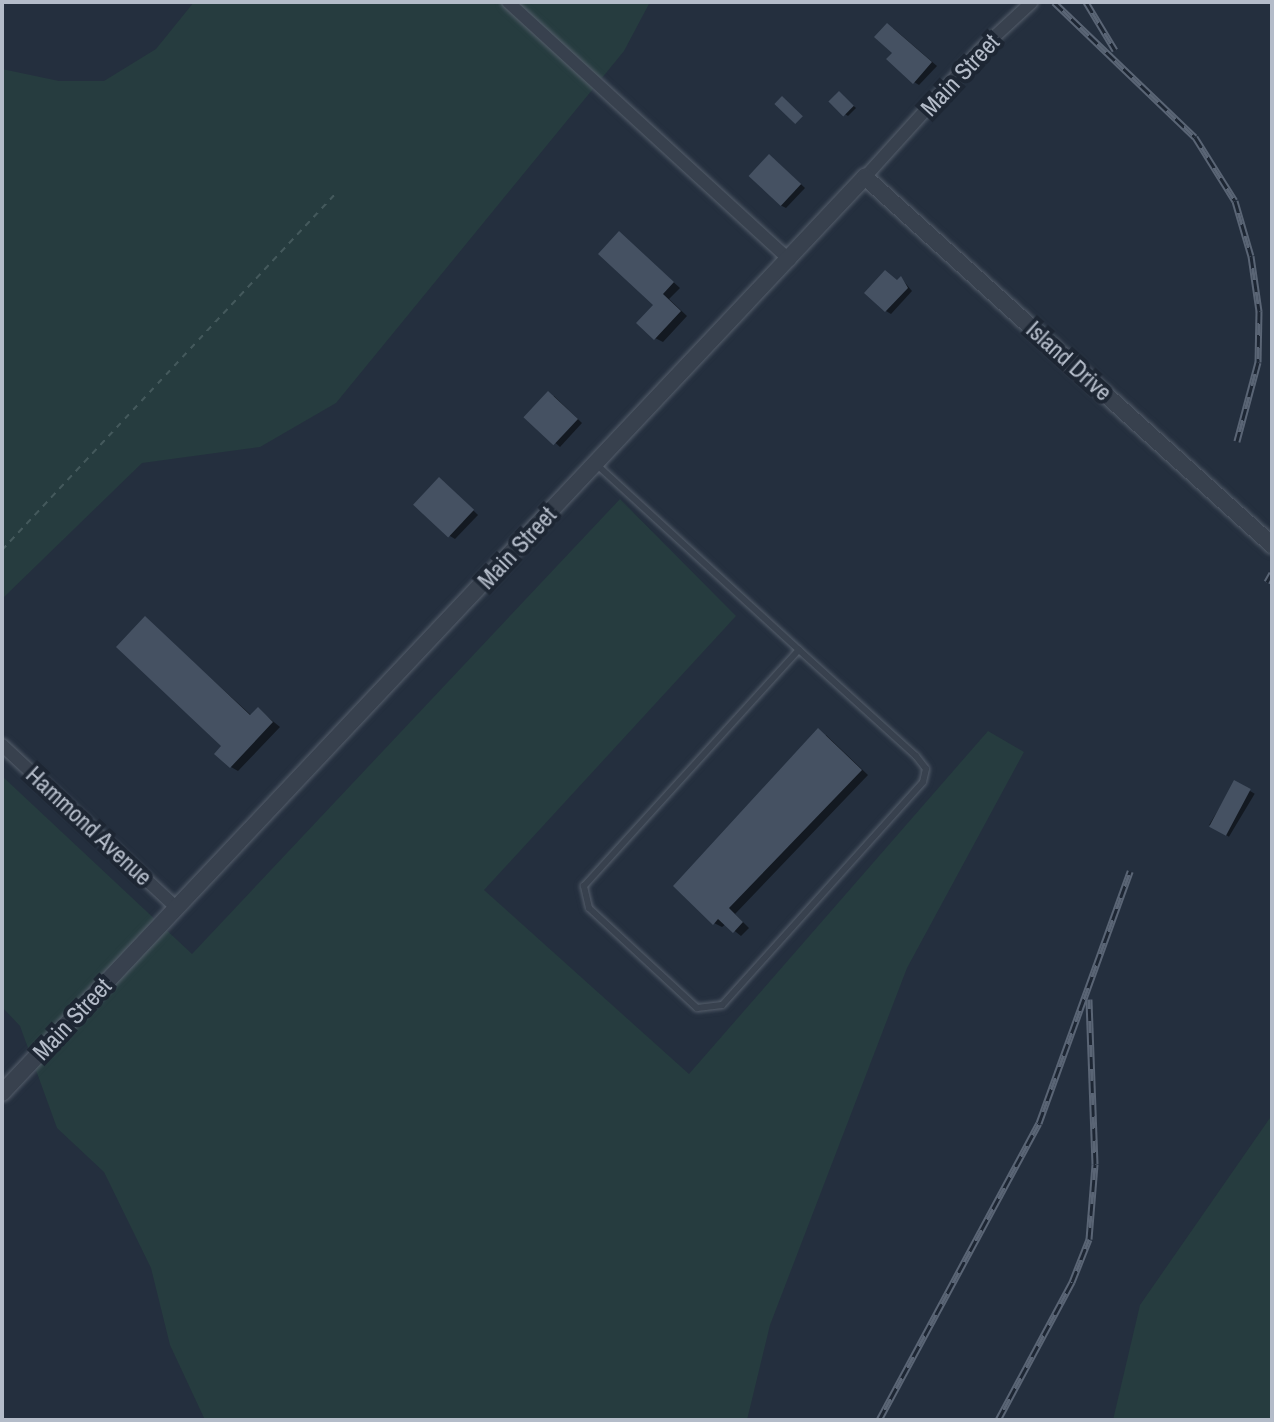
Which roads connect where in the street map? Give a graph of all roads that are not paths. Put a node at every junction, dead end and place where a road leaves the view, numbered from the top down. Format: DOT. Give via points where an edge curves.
graph roads {
  1 [pos="508,2"];
  2 [pos="1032,2"];
  3 [pos="865,177"];
  4 [pos="790,260"];
  5 [pos="596,464"];
  6 [pos="1272,545"];
  7 [pos="799,650"];
  8 [pos="2,745"];
  9 [pos="176,907"];
  10 [pos="2,1093"];
  1 -- 4 [label="street"];
  2 -- 3 [label="street, Main Street" via="981,49"];
  3 -- 4 [label="street, Main Street"];
  3 -- 6 [label="street, Island Drive"];
  4 -- 5 [label="street, Main Street"];
  5 -- 7 [label="lane"];
  5 -- 9 [label="street, Main Street"];
  7 -- 7 [label="lane" via="916,756 926,769 923,782 722,1005 697,1008 589,908 584,886"];
  8 -- 9 [label="street, Hammond Avenue"];
  9 -- 10 [label="street, Main Street"];
}
